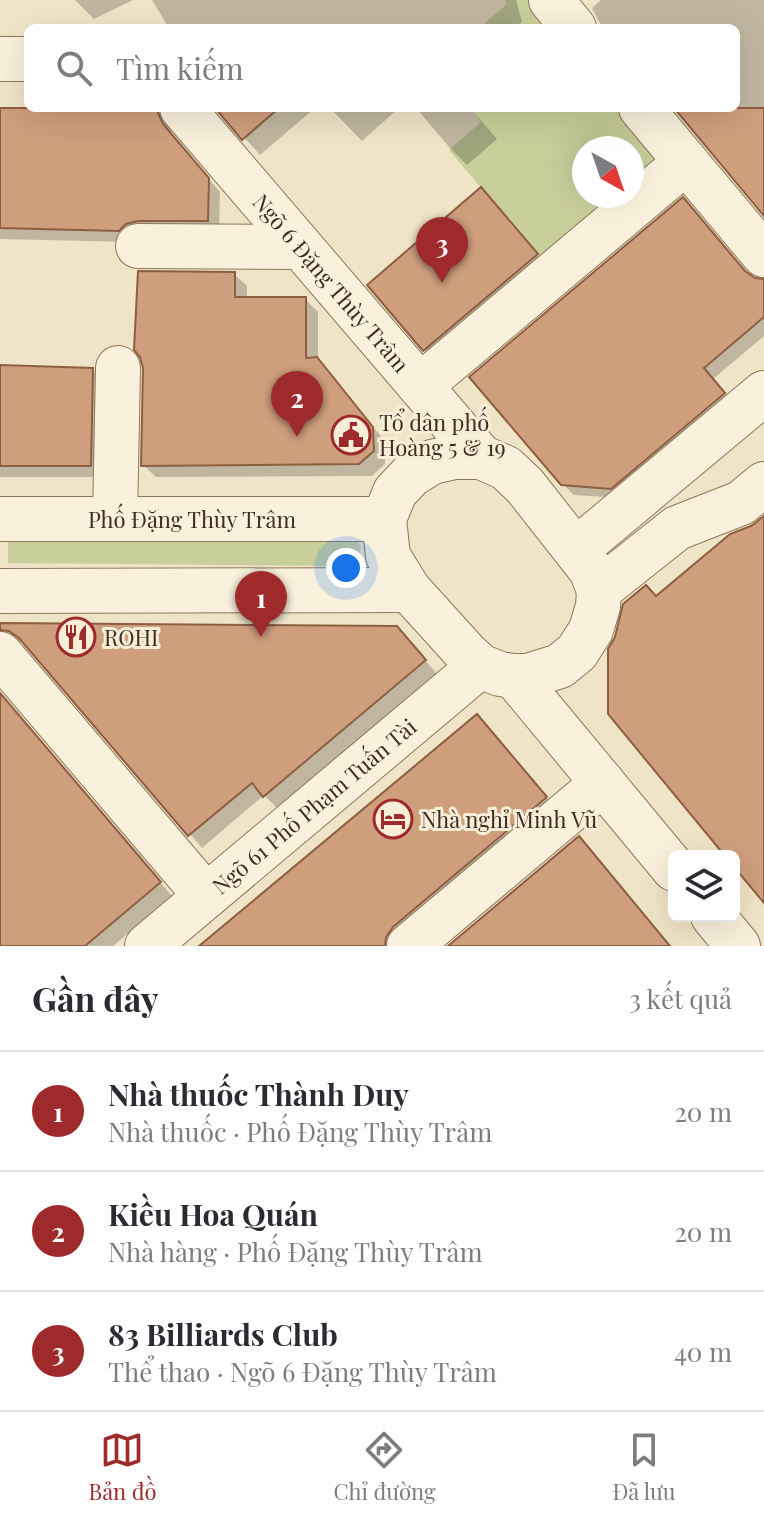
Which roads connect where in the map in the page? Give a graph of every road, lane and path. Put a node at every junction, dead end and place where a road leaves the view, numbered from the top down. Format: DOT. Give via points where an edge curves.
graph roads {
  1 [pos="551,0"];
  2 [pos="571,24"];
  3 [pos="0,59"];
  4 [pos="24,59"];
  5 [pos="185,112"];
  6 [pos="644,112"];
  7 [pos="686,162"];
  8 [pos="138,246"];
  9 [pos="300,247"];
  10 [pos="764,255"];
  11 [pos="118,368"];
  12 [pos="420,386"];
  13 [pos="764,393"];
  14 [pos="481,457"];
  15 [pos="764,484"];
  16 [pos="115,518"];
  17 [pos="0,519"];
  18 [pos="384,519"];
  19 [pos="576,550"];
  20 [pos="599,590"];
  21 [pos="0,591"];
  22 [pos="417,615"];
  23 [pos="0,654"];
  24 [pos="497,671"];
  25 [pos="603,783"];
  26 [pos="668,862"];
  27 [pos="206,896"];
  28 [pos="718,922"];
  29 [pos="147,946"];
  30 [pos="409,946"];
  31 [pos="738,946"];
  1 -- 2 [label="street"];
  3 -- 4 [label="street"];
  5 -- 9 [label="street, Ngõ 6 Đặng Thùy Trâm"];
  6 -- 7 [label="street"];
  7 -- 10 [label="street"];
  7 -- 12 [label="street"];
  8 -- 9 [label="street"];
  9 -- 12 [label="street, Ngõ 6 Đặng Thùy Trâm"];
  11 -- 16 [label="street"];
  12 -- 14 [label="street, Ngõ 6 Đặng Thùy Trâm"];
  13 -- 19 [label="street"];
  14 -- 18 [label="street" via="432,462 411,475 395,492"];
  14 -- 19 [label="street" via="506,468 525,486"];
  15 -- 20 [label="street" via="741,503 677,528"];
  16 -- 17 [label="street, Phố Đặng Thùy Trâm"];
  16 -- 18 [label="street, Phố Đặng Thùy Trâm"];
  18 -- 22 [label="street" via="388,556"];
  19 -- 20 [label="street"];
  20 -- 24 [label="street" via="591,630 560,666 528,676"];
  21 -- 22 [label="street"];
  22 -- 24 [label="street"];
  23 -- 27 [label="street"];
  24 -- 25 [label="street"];
  24 -- 27 [label="street, Ngõ 61 Phố Phạm Tuấn Tài"];
  25 -- 26 [label="street"];
  25 -- 30 [label="street"];
  27 -- 29 [label="street, Ngõ 61 Phố Phạm Tuấn Tài"];
  28 -- 31 [label="street"];
}
